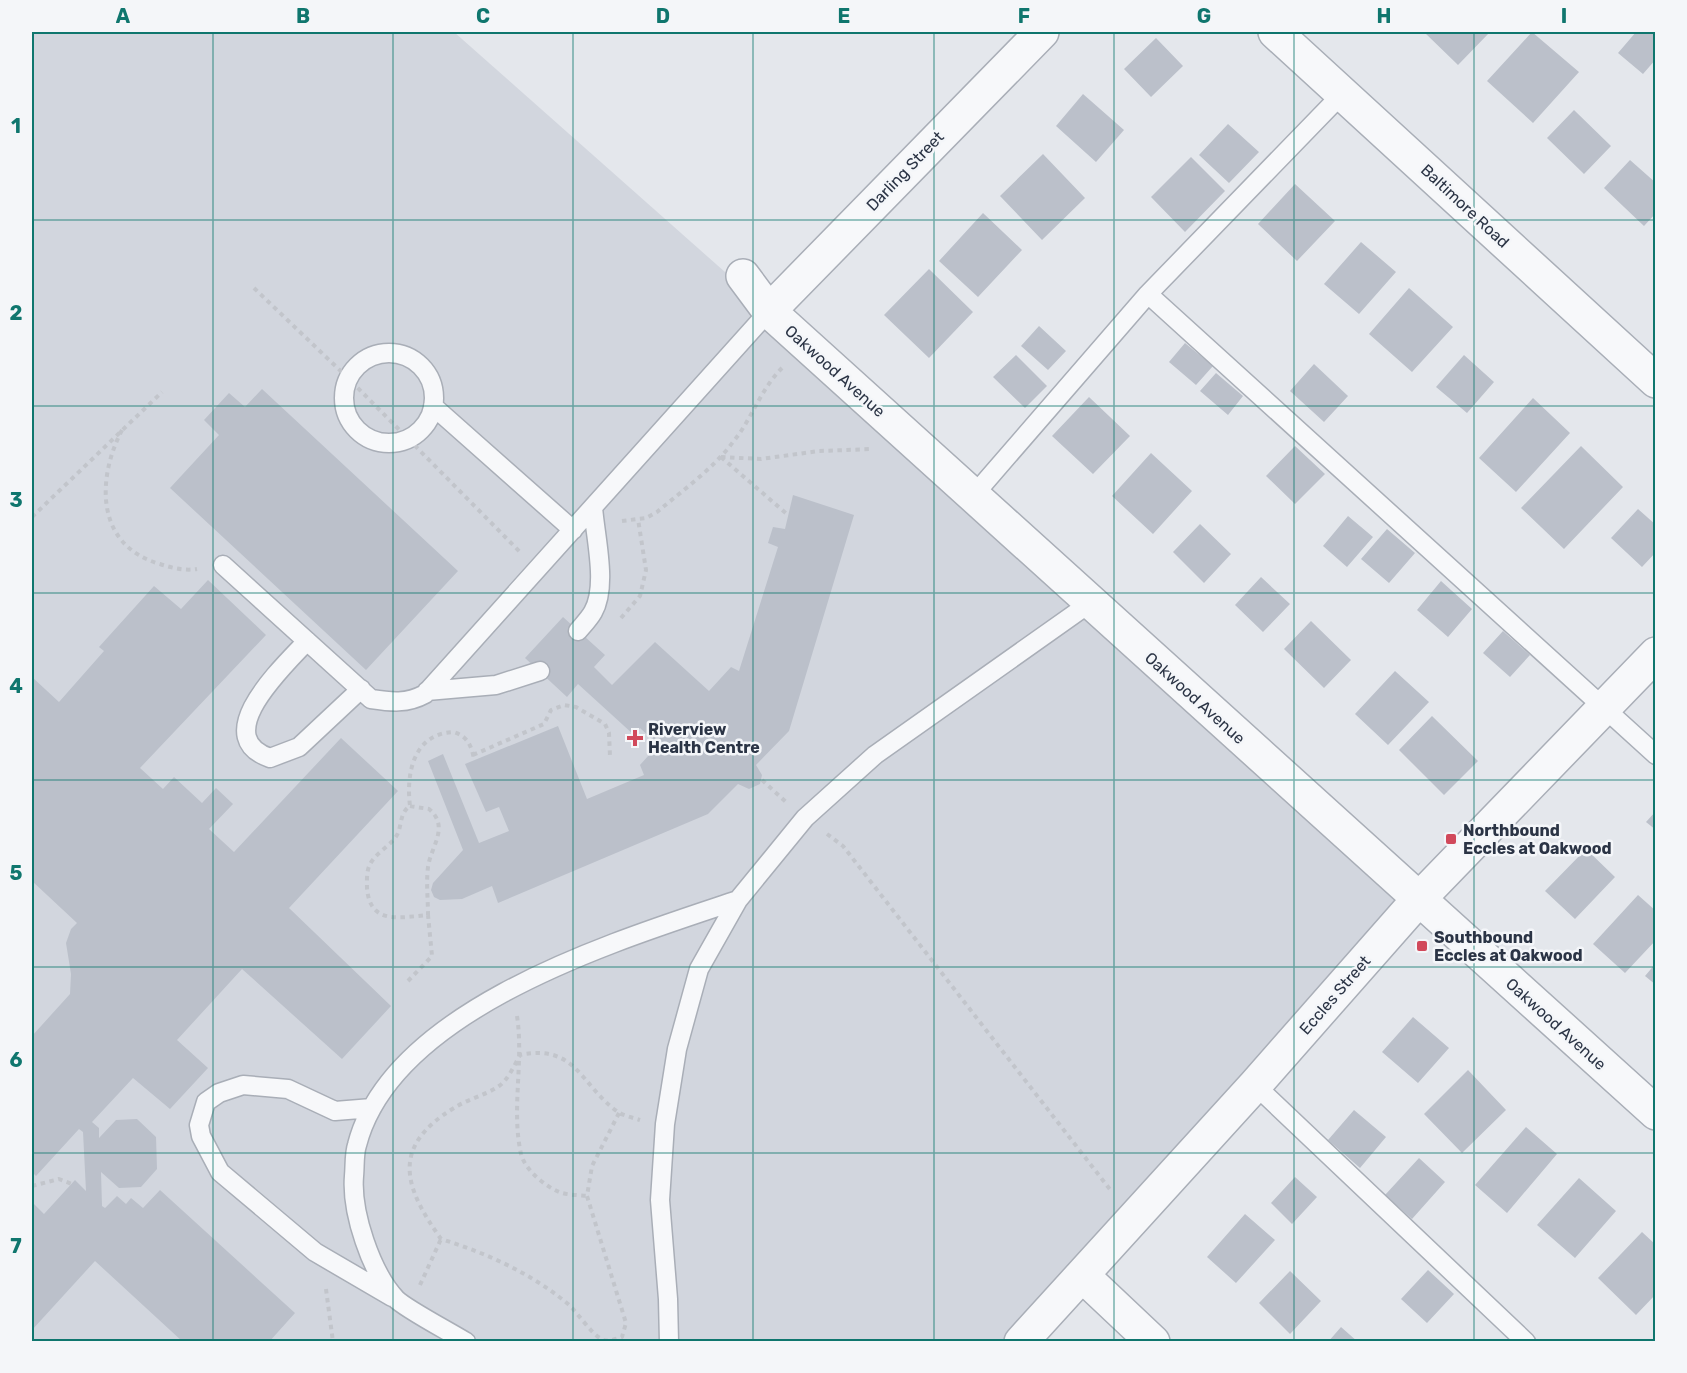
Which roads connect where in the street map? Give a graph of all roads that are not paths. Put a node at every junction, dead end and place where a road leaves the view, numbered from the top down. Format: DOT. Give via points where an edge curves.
graph roads {
  1 [pos="1042,32"];
  2 [pos="1275,32"];
  3 [pos="1342,94"];
  4 [pos="743,276"];
  5 [pos="1148,294"];
  6 [pos="769,311"];
  7 [pos="1656,381"];
  8 [pos="433,406"];
  9 [pos="973,496"];
  10 [pos="594,515"];
  11 [pos="573,530"];
  12 [pos="223,565"];
  13 [pos="1090,603"];
  14 [pos="578,631"];
  15 [pos="308,641"];
  16 [pos="1656,654"];
  17 [pos="540,671"];
  18 [pos="361,689"];
  19 [pos="427,691"];
  20 [pos="1604,709"];
  21 [pos="1656,755"];
  22 [pos="738,900"];
  23 [pos="1418,900"];
  24 [pos="1255,1085"];
  25 [pos="372,1108"];
  26 [pos="1656,1113"];
  27 [pos="1083,1276"];
  28 [pos="403,1303"];
  29 [pos="466,1341"];
  30 [pos="669,1341"];
  31 [pos="1021,1341"];
  32 [pos="1153,1341"];
  33 [pos="1526,1341"];
  1 -- 6 [label="street, Darling Street"];
  2 -- 3 [label="street, Baltimore Road"];
  3 -- 5 [label="lane"];
  3 -- 7 [label="street, Baltimore Road"];
  4 -- 6 [label="street, Oakwood Avenue"];
  5 -- 9 [label="lane"];
  5 -- 20 [label="lane"];
  6 -- 9 [label="street, Oakwood Avenue"];
  6 -- 10 [label="lane"];
  8 -- 8 [label="lane" via="434,392 426,371 400,355 370,357 348,378 344,404 353,426 376,441 395,443 407,439 424,426"];
  8 -- 11 [label="lane"];
  9 -- 13 [label="street, Oakwood Avenue"];
  10 -- 11 [label="lane"];
  10 -- 14 [label="lane" via="598,595 594,611"];
  11 -- 19 [label="lane"];
  12 -- 15 [label="lane"];
  13 -- 22 [label="lane" via="875,755 805,818"];
  13 -- 23 [label="street, Oakwood Avenue"];
  15 -- 18 [label="lane"];
  15 -- 18 [label="lane" via="263,689 251,709 247,735 259,754 270,758 299,747"];
  16 -- 20 [label="street, Eccles Street"];
  17 -- 19 [label="lane" via="496,685"];
  18 -- 19 [label="lane" via="371,699 388,702 414,700"];
  20 -- 21 [label="lane"];
  20 -- 23 [label="street, Eccles Street"];
  22 -- 25 [label="lane" via="605,947 512,989 430,1041 401,1067"];
  22 -- 30 [label="lane" via="699,969 677,1049 665,1124 660,1200"];
  23 -- 24 [label="street, Eccles Street"];
  23 -- 26 [label="street, Oakwood Avenue"];
  24 -- 27 [label="street, Eccles Street"];
  24 -- 33 [label="lane"];
  25 -- 28 [label="lane" via="357,1145 355,1208 373,1262"];
  25 -- 28 [label="lane" via="335,1111 288,1089 243,1085 206,1102 199,1125 220,1172 315,1252"];
  27 -- 31 [label="street, Eccles Street"];
  27 -- 32 [label="street"];
  28 -- 29 [label="lane"];
}
